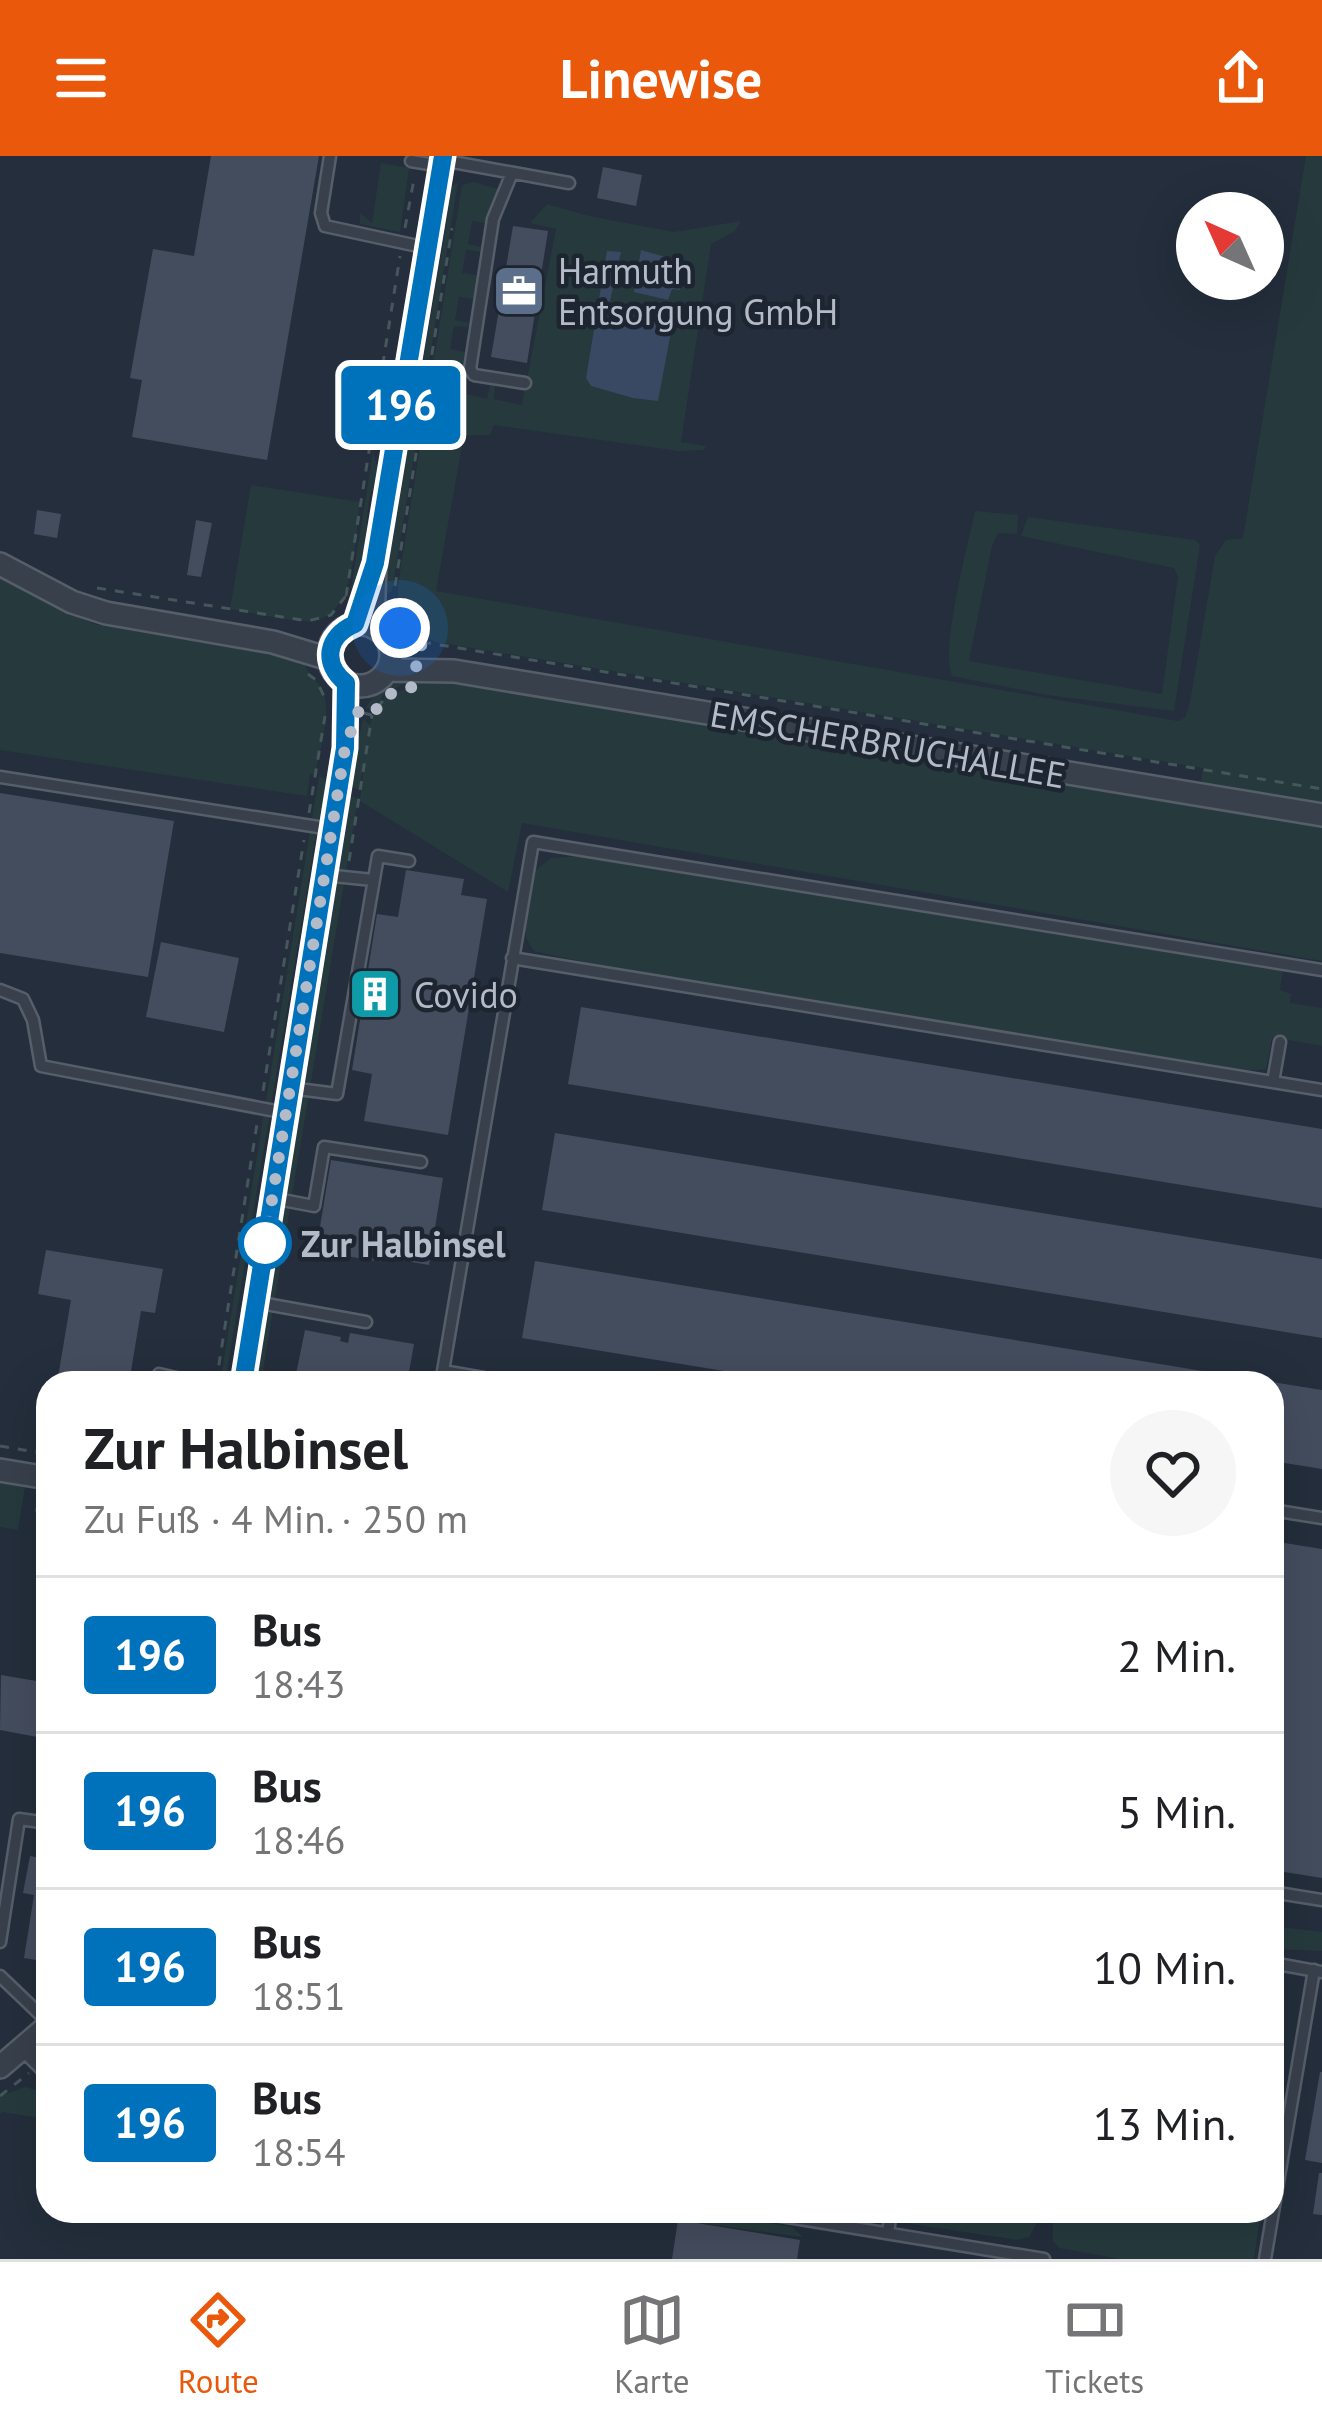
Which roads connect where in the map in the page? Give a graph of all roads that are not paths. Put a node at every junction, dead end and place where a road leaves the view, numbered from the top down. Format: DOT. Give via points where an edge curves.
graph roads {
  1 [pos="330,156"];
  2 [pos="442,160"];
  3 [pos="414,162"];
  4 [pos="512,173"];
  5 [pos="569,183"];
  6 [pos="427,248"];
  7 [pos="525,383"];
  8 [pos="0,564"];
  9 [pos="364,625"];
  10 [pos="331,650"];
  11 [pos="390,659"];
  12 [pos="356,685"];
  13 [pos="0,777"];
  14 [pos="1322,815"];
  15 [pos="331,829"];
  16 [pos="409,861"];
  17 [pos="324,875"];
  18 [pos="373,880"];
  19 [pos="512,958"];
  20 [pos="1322,970"];
  21 [pos="0,990"];
  22 [pos="1280,1042"];
  23 [pos="1273,1082"];
  24 [pos="290,1088"];
  25 [pos="1322,1090"];
  26 [pos="286,1113"];
  27 [pos="422,1162"];
  28 [pos="272,1198"];
  29 [pos="256,1302"];
  30 [pos="366,1322"];
  31 [pos="245,1371"];
  32 [pos="443,1371"];
  33 [pos="0,1470"];
  34 [pos="36,1478"];
  35 [pos="1284,1512"];
  36 [pos="1322,1518"];
  37 [pos="36,1821"];
  38 [pos="1284,1894"];
  39 [pos="1322,1900"];
  40 [pos="0,1942"];
  41 [pos="1284,1966"];
  42 [pos="1318,1971"];
  43 [pos="0,1976"];
  44 [pos="36,2012"];
  45 [pos="36,2058"];
  46 [pos="0,2067"];
  47 [pos="1284,2156"];
  48 [pos="823,2223"];
  49 [pos="890,2223"];
  50 [pos="1272,2223"];
  51 [pos="888,2234"];
  52 [pos="1044,2259"];
  53 [pos="1265,2259"];
  1 -- 6 [label="lane" via="325,226"];
  2 -- 3 [label="lane"];
  2 -- 4 [label="lane"];
  2 -- 6 [label="street"];
  4 -- 5 [label="lane"];
  4 -- 7 [label="lane" via="493,219 470,369"];
  6 -- 9 [label="street"];
  8 -- 10 [label="street" via="106,614 273,642 307,639"];
  9 -- 10 [label="street" via="346,628"];
  9 -- 11 [label="street"];
  10 -- 12 [label="street" via="333,670"];
  11 -- 12 [label="street"];
  11 -- 14 [label="street, EMSCHERBRUCHALLEE" via="419,657 454,671"];
  12 -- 15 [label="street"];
  13 -- 15 [label="lane"];
  15 -- 17 [label="street"];
  16 -- 18 [label="lane" via="377,856"];
  17 -- 18 [label="lane"];
  17 -- 24 [label="street"];
  18 -- 24 [label="lane" via="337,1094"];
  19 -- 20 [label="lane" via="532,842"];
  19 -- 23 [label="lane"];
  19 -- 32 [label="lane"];
  21 -- 26 [label="lane" via="23,999 41,1066"];
  22 -- 23 [label="lane"];
  23 -- 25 [label="lane"];
  24 -- 26 [label="street"];
  26 -- 28 [label="street"];
  27 -- 28 [label="lane" via="324,1147 314,1206"];
  28 -- 29 [label="street"];
  29 -- 30 [label="lane"];
  29 -- 31 [label="street"];
  33 -- 34 [label="street"];
  35 -- 36 [label="lane"];
  37 -- 40 [label="lane" via="19,1819"];
  38 -- 39 [label="lane"];
  41 -- 42 [label="lane"];
  42 -- 47 [label="lane"];
  43 -- 44 [label="lane"];
  45 -- 46 [label="street"];
  48 -- 51 [label="lane"];
  49 -- 51 [label="lane"];
  50 -- 53 [label="lane"];
  51 -- 52 [label="lane"];
}
